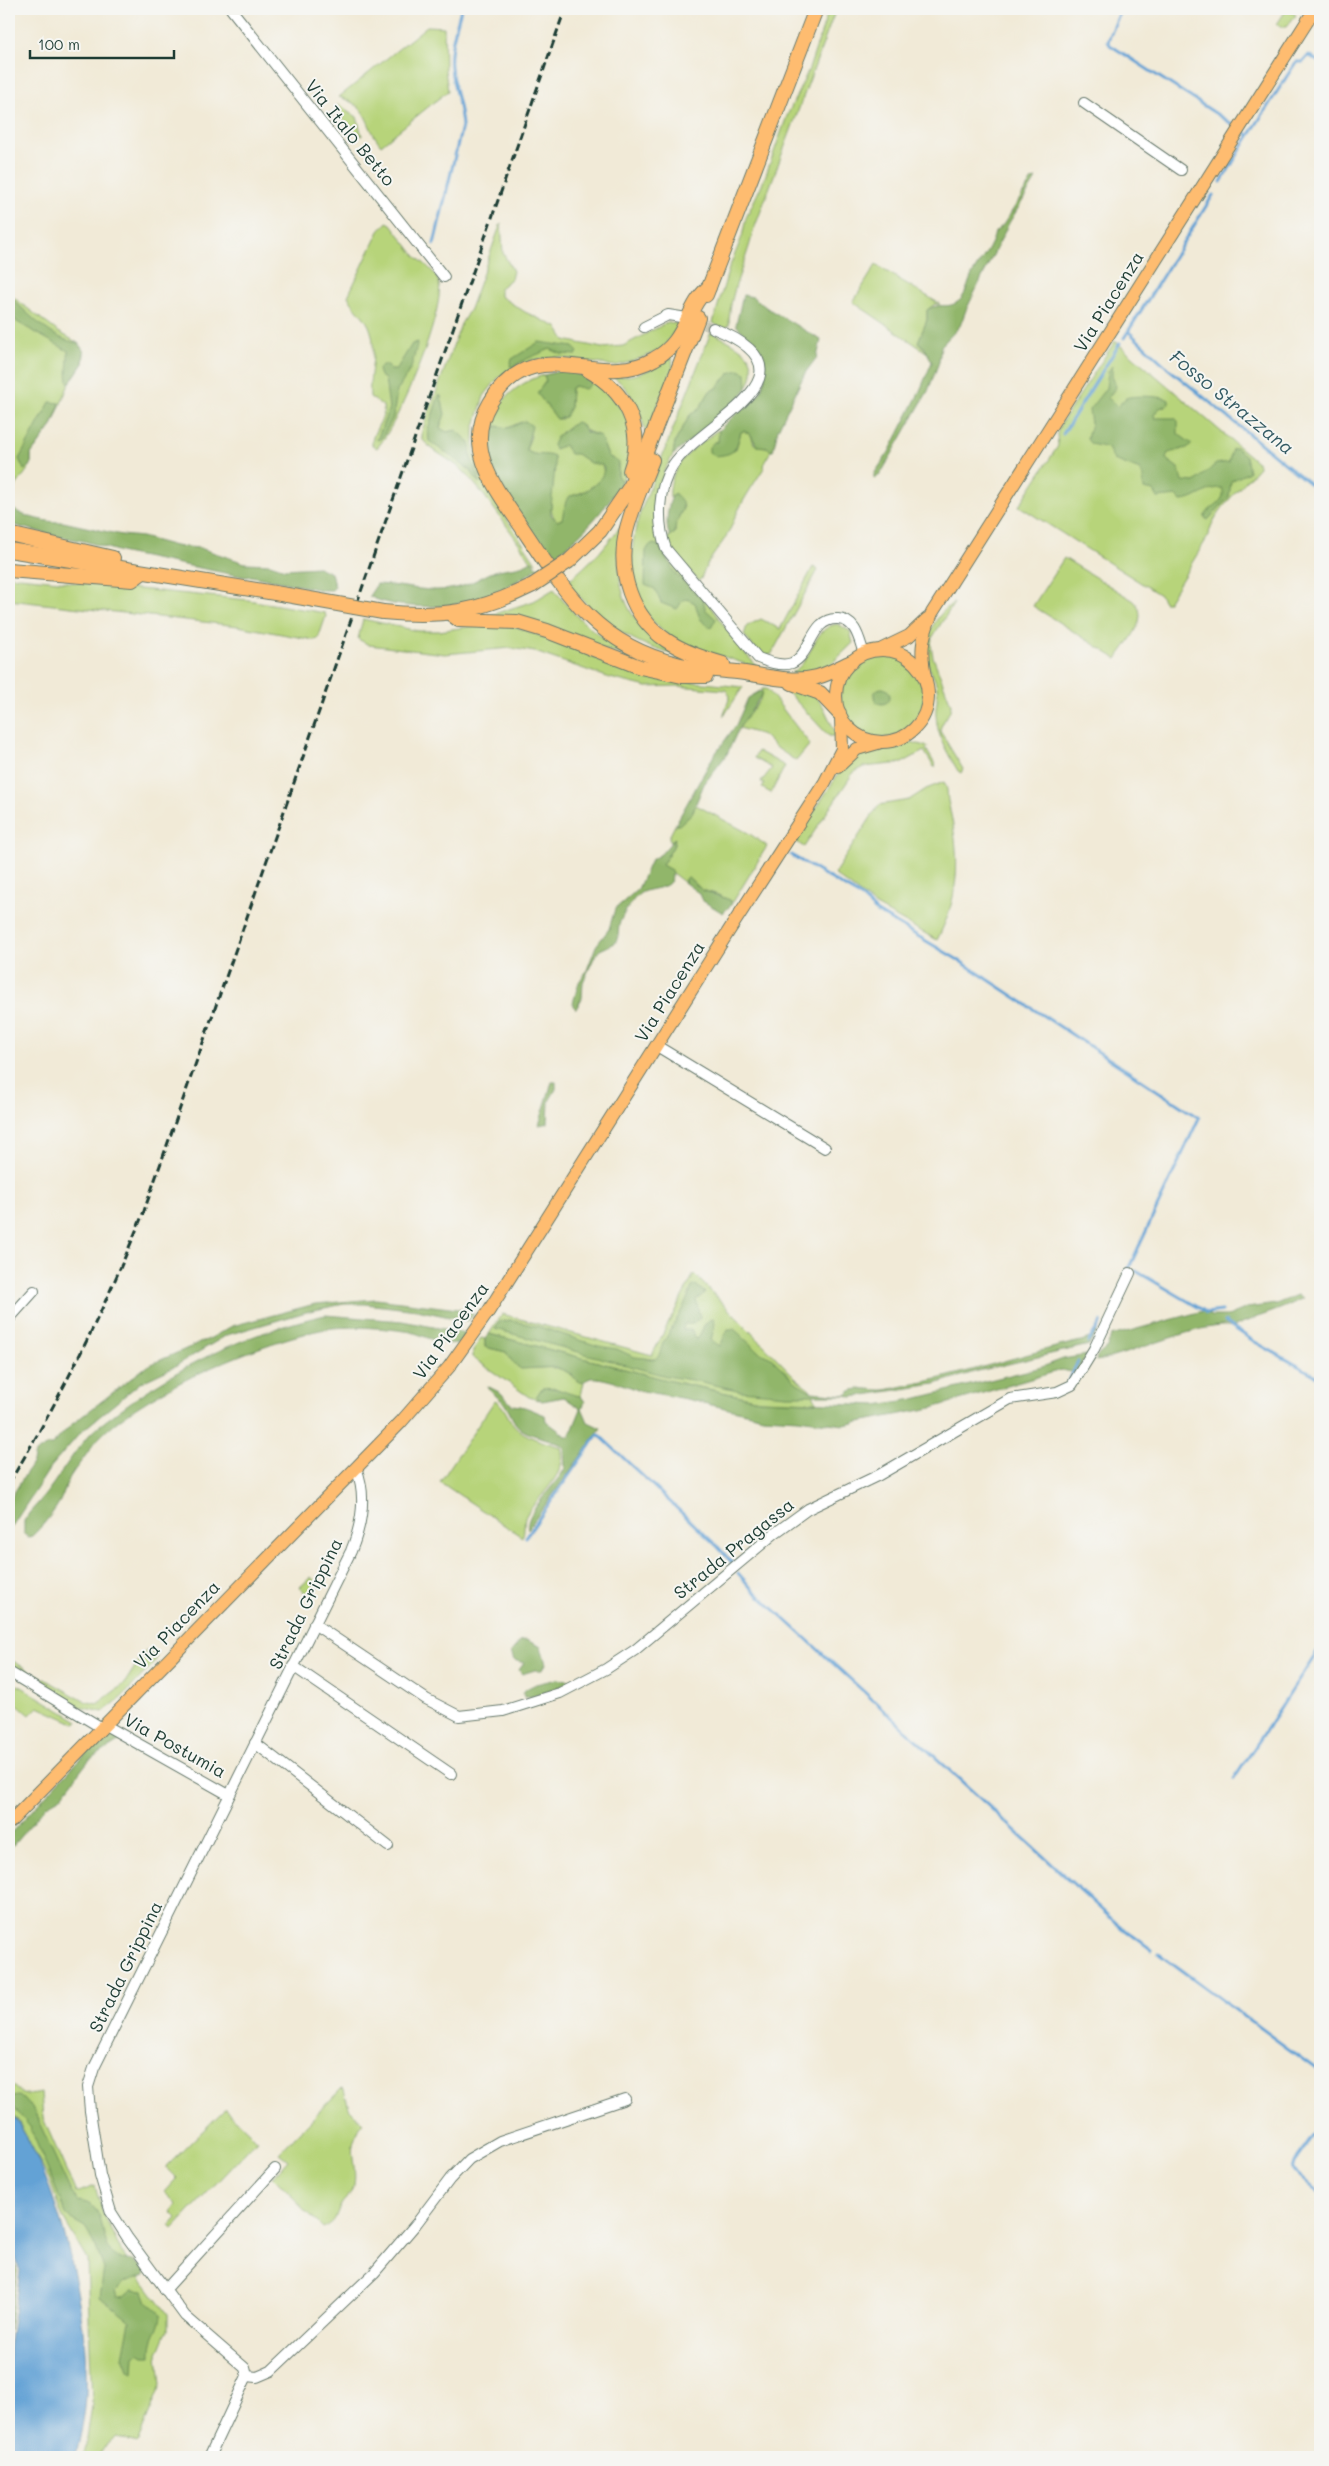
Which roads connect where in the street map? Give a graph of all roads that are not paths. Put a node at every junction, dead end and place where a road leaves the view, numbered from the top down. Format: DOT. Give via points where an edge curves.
graph roads {
  1 [pos="231,9"];
  2 [pos="816,9"];
  3 [pos="1315,9"];
  4 [pos="1084,103"];
  5 [pos="1181,170"];
  6 [pos="444,277"];
  7 [pos="709,287"];
  8 [pos="687,318"];
  9 [pos="644,327"];
  10 [pos="713,328"];
  11 [pos="582,366"];
  12 [pos="654,432"];
  13 [pos="600,531"];
  14 [pos="9,534"];
  15 [pos="9,550"];
  16 [pos="9,570"];
  17 [pos="142,572"];
  18 [pos="932,613"];
  19 [pos="451,614"];
  20 [pos="880,650"];
  21 [pos="864,654"];
  22 [pos="851,662"];
  23 [pos="747,673"];
  24 [pos="777,679"];
  25 [pos="926,681"];
  26 [pos="840,715"];
  27 [pos="881,742"];
  28 [pos="825,782"];
  29 [pos="657,1046"];
  30 [pos="825,1148"];
  31 [pos="1130,1273"];
  32 [pos="34,1291"];
  33 [pos="9,1319"];
  34 [pos="356,1468"];
  35 [pos="314,1624"];
  36 [pos="293,1666"];
  37 [pos="9,1672"];
  38 [pos="104,1726"];
  39 [pos="256,1742"];
  40 [pos="451,1774"];
  41 [pos="229,1795"];
  42 [pos="9,1823"];
  43 [pos="388,1846"];
  44 [pos="625,2099"];
  45 [pos="275,2169"];
  46 [pos="165,2290"];
  47 [pos="247,2376"];
  48 [pos="209,2457"];
  1 -- 6 [label="street, Via Italo Betto"];
  2 -- 7 [label="highway"];
  3 -- 18 [label="main road, Via Piacenza"];
  4 -- 5 [label="street"];
  7 -- 11 [label="highway" via="698,297 676,340 655,359 615,371"];
  7 -- 12 [label="highway"];
  8 -- 9 [label="street" via="673,314 663,316"];
  10 -- 21 [label="street" via="751,349 760,368 758,380 741,406 689,447 670,470 660,513 666,549 758,658 780,664 794,662 817,629 824,622 836,619 845,620 853,626"];
  11 -- 13 [label="highway" via="620,395 635,430 635,456 631,469 604,517"];
  11 -- 23 [label="highway" via="540,365 507,381 495,395 484,414 480,431 482,460 490,480 580,610 598,626 656,658"];
  12 -- 13 [label="highway" via="630,487"];
  12 -- 23 [label="highway" via="656,448 631,516 623,550 629,593 645,621 668,641 702,658"];
  13 -- 19 [label="highway, bridge" via="569,560 533,584 477,608"];
  14 -- 17 [label="highway" via="128,562"];
  15 -- 17 [label="highway"];
  16 -- 17 [label="highway" via="132,580"];
  17 -- 19 [label="highway, bridge" via="383,612 420,616"];
  18 -- 20 [label="main road" via="909,636"];
  18 -- 25 [label="main road" via="921,641"];
  19 -- 24 [label="highway" via="459,620 505,620 529,625 653,671 682,676"];
  20 -- 21 [label="main road"];
  20 -- 25 [label="main road" via="905,656 918,666"];
  21 -- 22 [label="main road"];
  22 -- 24 [label="highway" via="820,677"];
  22 -- 26 [label="main road" via="837,686"];
  23 -- 24 [label="highway"];
  24 -- 26 [label="highway" via="820,693"];
  25 -- 27 [label="main road" via="928,701 920,722 904,736"];
  26 -- 27 [label="main road" via="858,735"];
  26 -- 28 [label="main road, Via Piacenza" via="842,749"];
  27 -- 28 [label="main road, Via Piacenza" via="862,747 849,755"];
  28 -- 29 [label="main road, Via Piacenza"];
  29 -- 30 [label="street"];
  29 -- 34 [label="main road, Via Piacenza" via="459,1354 427,1394"];
  31 -- 35 [label="street, Strada Pragassa" via="1094,1349 1072,1385 1057,1392 1010,1399 904,1462 808,1509 635,1650 560,1693 504,1711 459,1716 426,1699"];
  32 -- 33 [label="street"];
  34 -- 35 [label="street, Strada Grippina" via="362,1493 359,1531"];
  34 -- 38 [label="main road, Via Piacenza"];
  35 -- 36 [label="street, Strada Grippina"];
  36 -- 39 [label="street, Strada Grippina"];
  36 -- 40 [label="street"];
  37 -- 38 [label="street, Via Postumia"];
  38 -- 41 [label="street, Via Postumia"];
  38 -- 42 [label="main road, Via Piacenza"];
  39 -- 41 [label="street, Strada Grippina"];
  39 -- 43 [label="street"];
  41 -- 46 [label="street, Strada Grippina" via="94,2068 88,2087 100,2175 111,2212"];
  44 -- 47 [label="street" via="511,2137 479,2152 459,2168 392,2253 340,2307 271,2371 257,2377"];
  45 -- 46 [label="street"];
  46 -- 47 [label="street, Strada Grippina" via="185,2316 244,2368"];
  47 -- 48 [label="street"];
}
